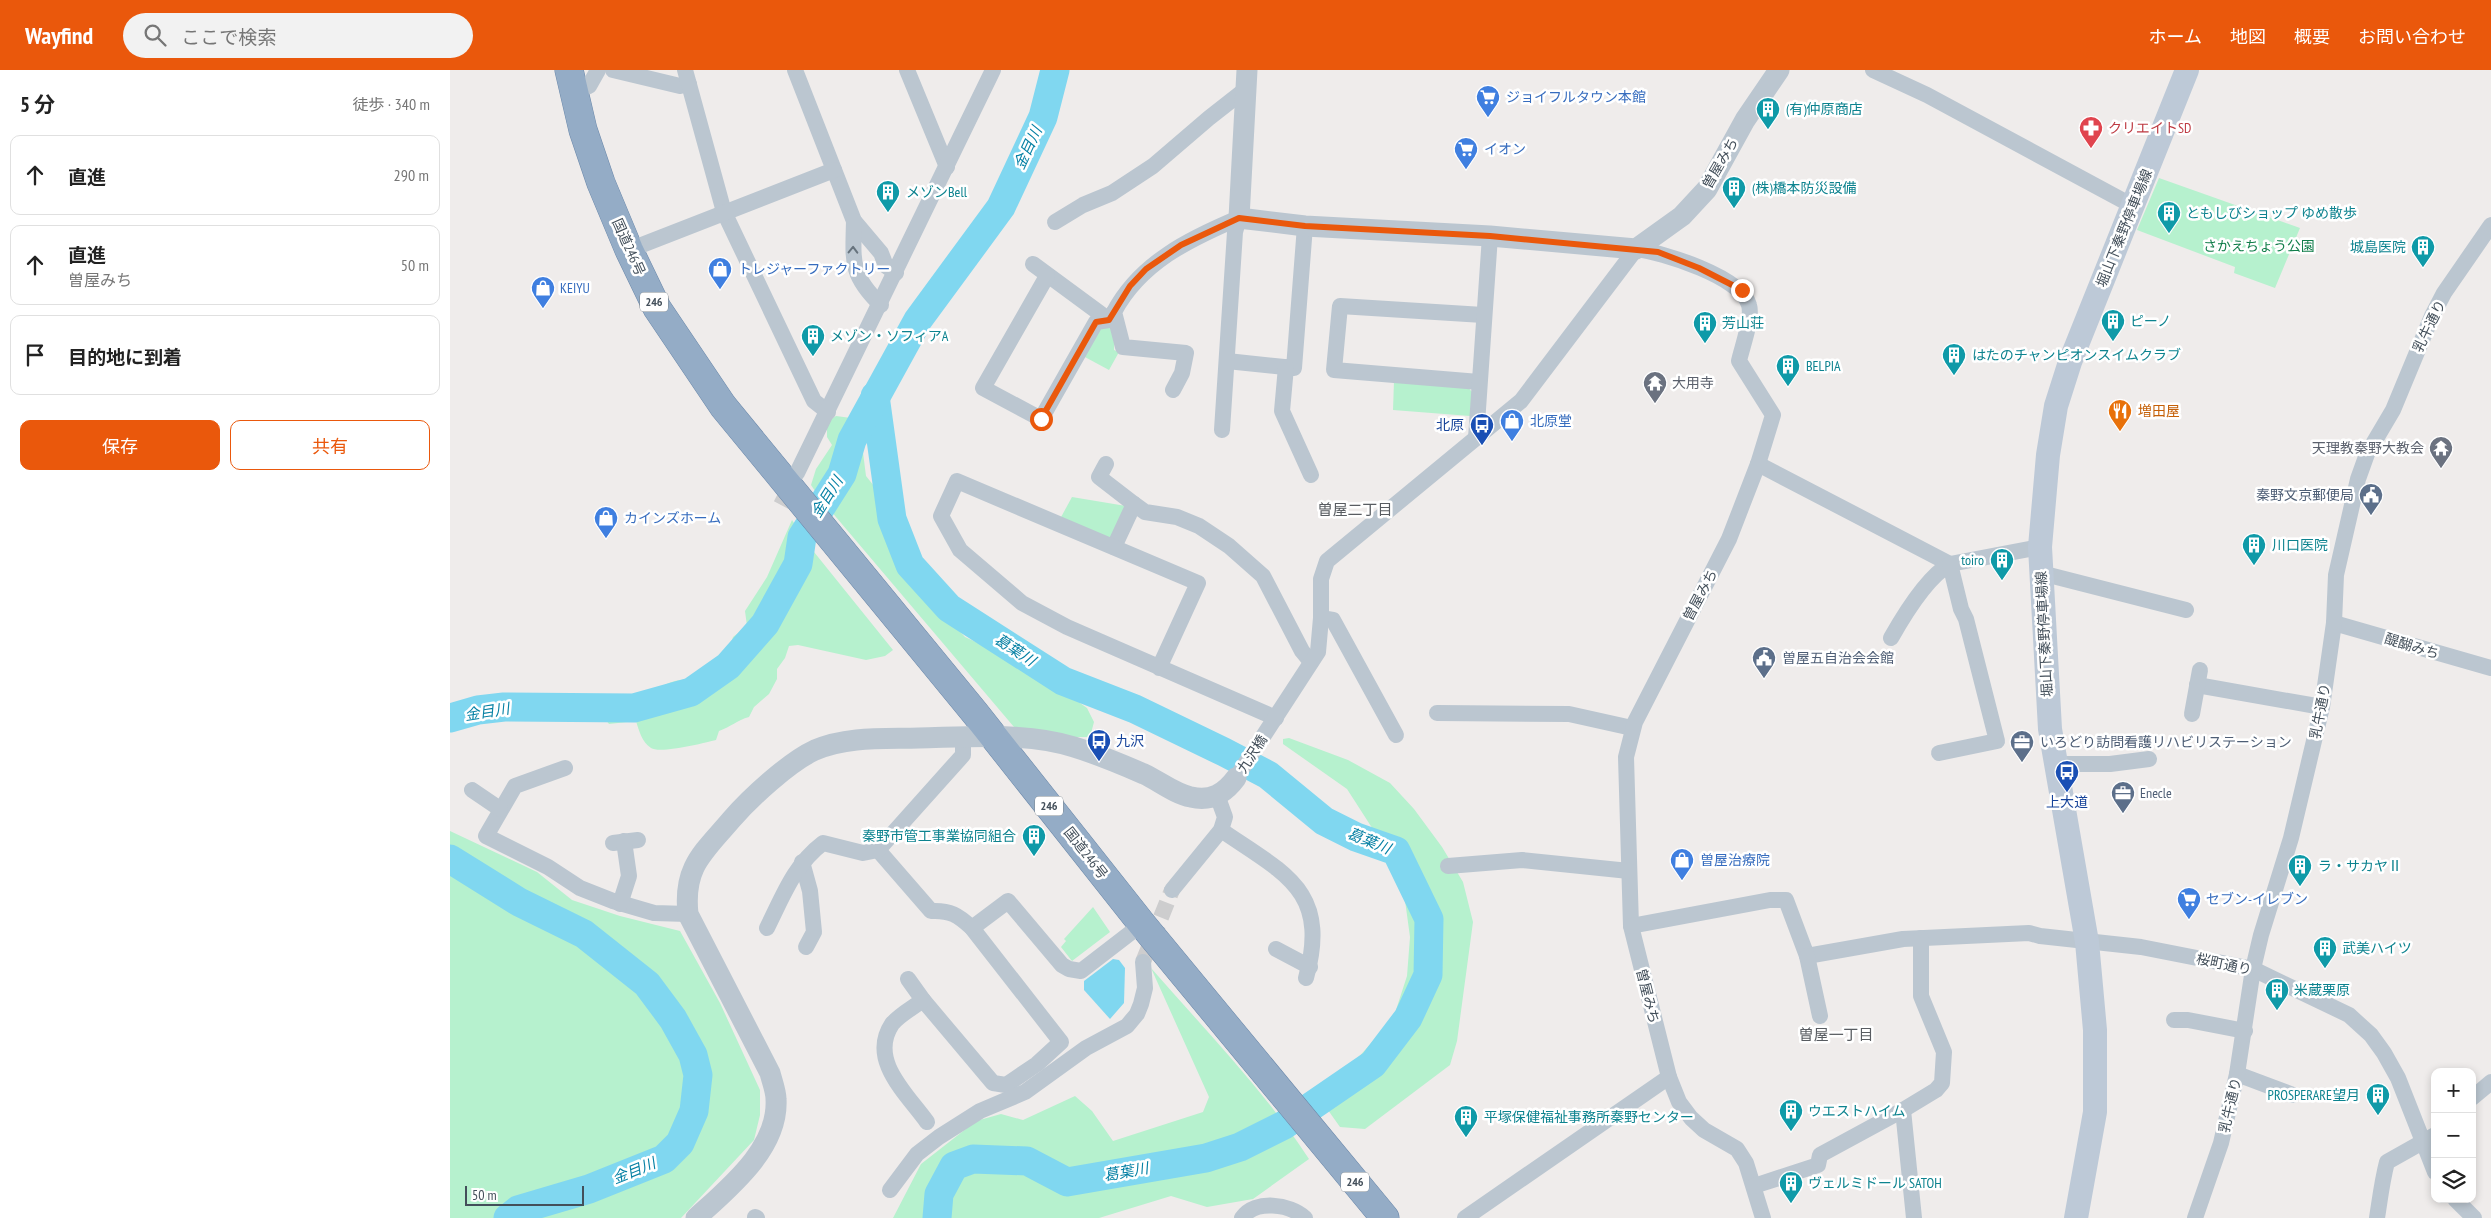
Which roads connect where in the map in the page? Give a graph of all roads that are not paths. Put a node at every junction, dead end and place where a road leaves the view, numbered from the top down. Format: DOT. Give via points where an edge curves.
graph roads {
  1 [pos="598,70"];
  2 [pos="613,70"];
  3 [pos="795,70"];
  4 [pos="907,70"];
  5 [pos="993,70"];
  6 [pos="1779,70"];
  7 [pos="1873,70"];
  8 [pos="2187,70"];
  9 [pos="687,77"];
  10 [pos="579,78"];
  11 [pos="1247,80"];
  12 [pos="947,167"];
  13 [pos="834,170"];
  14 [pos="2133,206"];
  15 [pos="724,212"];
  16 [pos="1239,218"];
  17 [pos="854,221"];
  18 [pos="1055,222"];
  19 [pos="2491,225"];
  20 [pos="1305,226"];
  21 [pos="1490,236"];
  22 [pos="1636,249"];
  23 [pos="629,250"];
  24 [pos="1033,264"];
  25 [pos="896,273"];
  26 [pos="1047,276"];
  27 [pos="881,304"];
  28 [pos="1483,315"];
  29 [pos="1111,316"];
  30 [pos="1227,361"];
  31 [pos="1286,367"];
  32 [pos="1479,382"];
  33 [pos="1173,390"];
  34 [pos="828,412"];
  35 [pos="1222,430"];
  36 [pos="1476,438"];
  37 [pos="1106,464"];
  38 [pos="1758,464"];
  39 [pos="797,474"];
  40 [pos="1311,475"];
  41 [pos="1134,504"];
  42 [pos="1114,547"];
  43 [pos="2040,547"];
  44 [pos="1950,564"];
  45 [pos="2041,573"];
  46 [pos="2186,610"];
  47 [pos="1322,618"];
  48 [pos="2334,623"];
  49 [pos="1891,638"];
  50 [pos="1311,662"];
  51 [pos="1159,668"];
  52 [pos="2491,668"];
  53 [pos="2322,707"];
  54 [pos="1437,713"];
  55 [pos="2192,714"];
  56 [pos="1272,724"];
  57 [pos="1632,728"];
  58 [pos="1396,734"];
  59 [pos="963,737"];
  60 [pos="994,737"];
  61 [pos="1939,753"];
  62 [pos="2149,759"];
  63 [pos="2055,764"];
  64 [pos="565,768"];
  65 [pos="1236,778"];
  66 [pos="472,790"];
  67 [pos="1216,795"];
  68 [pos="500,809"];
  69 [pos="1221,830"];
  70 [pos="625,841"];
  71 [pos="878,850"];
  72 [pos="802,862"];
  73 [pos="1448,866"];
  74 [pos="1629,871"];
  75 [pos="1172,890"];
  76 [pos="620,904"];
  77 [pos="688,914"];
  78 [pos="1142,924"];
  79 [pos="1631,926"];
  80 [pos="767,928"];
  81 [pos="972,928"];
  82 [pos="1921,938"];
  83 [pos="2087,942"];
  84 [pos="806,948"];
  85 [pos="1276,949"];
  86 [pos="1807,956"];
  87 [pos="1143,962"];
  88 [pos="2253,969"];
  89 [pos="908,979"];
  90 [pos="923,1000"];
  91 [pos="1820,1016"];
  92 [pos="2174,1020"];
  93 [pos="2245,1031"];
  94 [pos="1042,1070"];
  95 [pos="2238,1074"];
  96 [pos="1669,1077"];
  97 [pos="2491,1082"];
  98 [pos="2293,1095"];
  99 [pos="2476,1095"];
  100 [pos="1903,1110"];
  101 [pos="928,1122"];
  102 [pos="2430,1138"];
  103 [pos="2433,1158"];
  104 [pos="1754,1186"];
  105 [pos="890,1190"];
  106 [pos="2459,1203"];
  107 [pos="696,1218"];
  108 [pos="1242,1218"];
  109 [pos="1304,1218"];
  110 [pos="1385,1218"];
  111 [pos="1465,1218"];
  112 [pos="1762,1218"];
  113 [pos="1914,1218"];
  114 [pos="2076,1218"];
  115 [pos="2195,1218"];
  116 [pos="2377,1218"];
  117 [pos="2474,1218"];
  1 -- 10 [label="street"];
  2 -- 9 [label="street" via="680,86"];
  3 -- 13 [label="street"];
  4 -- 12 [label="street"];
  5 -- 12 [label="street"];
  6 -- 22 [label="street, 曽屋みち" via="1745,120 1707,189 1682,216"];
  7 -- 14 [label="street" via="1927,95"];
  8 -- 14 [label="main road, 堀山下秦野停車場線"];
  9 -- 15 [label="street"];
  10 -- 23 [label="highway, 国道246号 / 246" via="583,130"];
  11 -- 16 [label="street"];
  11 -- 18 [label="street" via="1153,166 1112,193"];
  12 -- 25 [label="street"];
  13 -- 15 [label="street"];
  13 -- 17 [label="street"];
  14 -- 43 [label="main road, 堀山下秦野停車場線" via="2070,362 2056,406"];
  15 -- 23 [label="street"];
  15 -- 34 [label="street" via="814,401"];
  16 -- 20 [label="street"];
  16 -- 29 [label="street" via="1181,245 1146,269 1130,286"];
  16 -- 30 [label="street" via="1235,232"];
  17 -- 25 [label="street" via="881,253 886,266"];
  27 -- 17 [label="street, one-way" via="864,289 853,265"];
  19 -- 48 [label="street, 乳牛通り" via="2440,301 2393,410 2367,454 2358,479 2336,575"];
  20 -- 21 [label="street"];
  20 -- 31 [label="street" via="1294,368"];
  21 -- 22 [label="street"];
  21 -- 28 [label="street"];
  22 -- 36 [label="street, 九沢橋" via="1521,401"];
  22 -- 38 [label="street, 曽屋みち" via="1681,260 1742,290 1750,313 1739,361 1773,415"];
  23 -- 60 [label="highway, 国道246号 / 246" via="657,308 723,406"];
  24 -- 26 [label="street"];
  25 -- 27 [label="street"];
  26 -- 29 [label="street"];
  26 -- 29 [label="street" via="983,388 1041,419 1096,322"];
  27 -- 34 [label="street"];
  28 -- 32 [label="street"];
  28 -- 32 [label="street" via="1340,306 1334,370"];
  29 -- 33 [label="street" via="1123,347 1186,353 1182,373"];
  30 -- 31 [label="street"];
  30 -- 35 [label="street"];
  31 -- 40 [label="street" via="1282,411 1296,459"];
  32 -- 36 [label="street"];
  34 -- 39 [label="street"];
  36 -- 47 [label="street, 九沢橋" via="1328,561 1321,579"];
  37 -- 41 [label="street" via="1099,476"];
  38 -- 44 [label="street"];
  38 -- 57 [label="street, 曽屋みち" via="1729,539"];
  41 -- 42 [label="street"];
  41 -- 50 [label="street" via="1145,512 1177,517 1199,526 1229,546 1263,576"];
  42 -- 51 [label="street" via="1198,583"];
  42 -- 51 [label="street" via="957,482 941,516 960,550 1022,603"];
  43 -- 44 [label="street"];
  43 -- 45 [label="main road, 堀山下秦野停車場線"];
  44 -- 49 [label="street" via="1938,570"];
  44 -- 61 [label="street" via="1997,741"];
  45 -- 46 [label="street"];
  45 -- 63 [label="main road, 堀山下秦野停車場線" via="2047,693"];
  47 -- 50 [label="street, 九沢橋" via="1318,652"];
  47 -- 58 [label="street" via="1333,620"];
  48 -- 52 [label="street, 醍醐みち"];
  48 -- 53 [label="street, 乳牛通り"];
  50 -- 56 [label="street, 九沢橋"];
  51 -- 56 [label="street"];
  53 -- 55 [label="street" via="2198,677"];
  53 -- 88 [label="street, 乳牛通り" via="2293,829 2260,935"];
  54 -- 57 [label="street" via="1569,714"];
  56 -- 65 [label="street, 九沢橋"];
  57 -- 74 [label="street, 曽屋みち" via="1626,757"];
  59 -- 60 [label="street"];
  59 -- 71 [label="street" via="963,755"];
  59 -- 77 [label="street" via="849,740 816,750 790,765 735,816 698,858 689,876"];
  60 -- 67 [label="street" via="1072,746 1191,797"];
  60 -- 78 [label="highway, 国道246号 / 246"];
  62 -- 63 [label="street" via="2110,764"];
  63 -- 83 [label="main road, 堀山下秦野停車場線"];
  64 -- 68 [label="street" via="515,786"];
  65 -- 67 [label="street" via="1226,791"];
  66 -- 68 [label="street"];
  67 -- 69 [label="street" via="1225,818"];
  68 -- 76 [label="street" via="486,836 548,867 580,888"];
  69 -- 75 [label="street"];
  69 -- 85 [label="street" via="1290,877 1308,905 1314,932 1308,972"];
  70 -- 76 [label="street" via="629,876"];
  71 -- 72 [label="street" via="863,853 823,843"];
  71 -- 81 [label="street" via="931,911 952,913"];
  72 -- 80 [label="street"];
  72 -- 84 [label="street" via="810,891 814,932"];
  73 -- 74 [label="street" via="1522,860"];
  74 -- 79 [label="street, 曽屋みち"];
  76 -- 77 [label="street" via="654,913"];
  77 -- 107 [label="street" via="770,1073 776,1099 773,1129 760,1154"];
  78 -- 81 [label="street" via="1082,971 1062,966 1008,901"];
  78 -- 110 [label="highway, 国道246号 / 246"];
  79 -- 86 [label="street" via="1770,900 1786,900"];
  79 -- 96 [label="street, 曽屋みち"];
  81 -- 94 [label="street" via="1061,1042"];
  82 -- 83 [label="street, 桜町通り" via="2029,933"];
  82 -- 86 [label="street, 桜町通り"];
  82 -- 100 [label="street" via="1921,996 1943,1049 1942,1083"];
  83 -- 88 [label="street, 桜町通り" via="2141,947"];
  83 -- 114 [label="main road, 堀山下秦野停車場線" via="2095,1030 2095,1112"];
  86 -- 91 [label="street"];
  87 -- 94 [label="street" via="1144,988 1137,1014 1114,1034"];
  88 -- 93 [label="street, 乳牛通り"];
  88 -- 102 [label="street, 桜町通り" via="2331,1004 2371,1035"];
  89 -- 90 [label="street"];
  90 -- 94 [label="street" via="993,1083 1006,1084"];
  90 -- 101 [label="street" via="893,1022 884,1040 884,1053 888,1069"];
  92 -- 93 [label="street"];
  93 -- 95 [label="street, 乳牛通り"];
  94 -- 105 [label="street" via="1025,1092 980,1111 917,1154"];
  95 -- 98 [label="street"];
  95 -- 115 [label="street, 乳牛通り" via="2221,1143"];
  96 -- 104 [label="street, 曽屋みち" via="1679,1102 1691,1118 1704,1130 1737,1149"];
  96 -- 111 [label="street"];
  97 -- 99 [label="street"];
  100 -- 104 [label="street" via="1820,1155 1818,1164"];
  100 -- 113 [label="street"];
  102 -- 103 [label="street, 桜町通り"];
  102 -- 116 [label="street" via="2387,1162"];
  104 -- 112 [label="street, 曽屋みち"];
  106 -- 117 [label="street"];
  108 -- 109 [label="street" via="1246,1213 1266,1206 1281,1206"];
}
